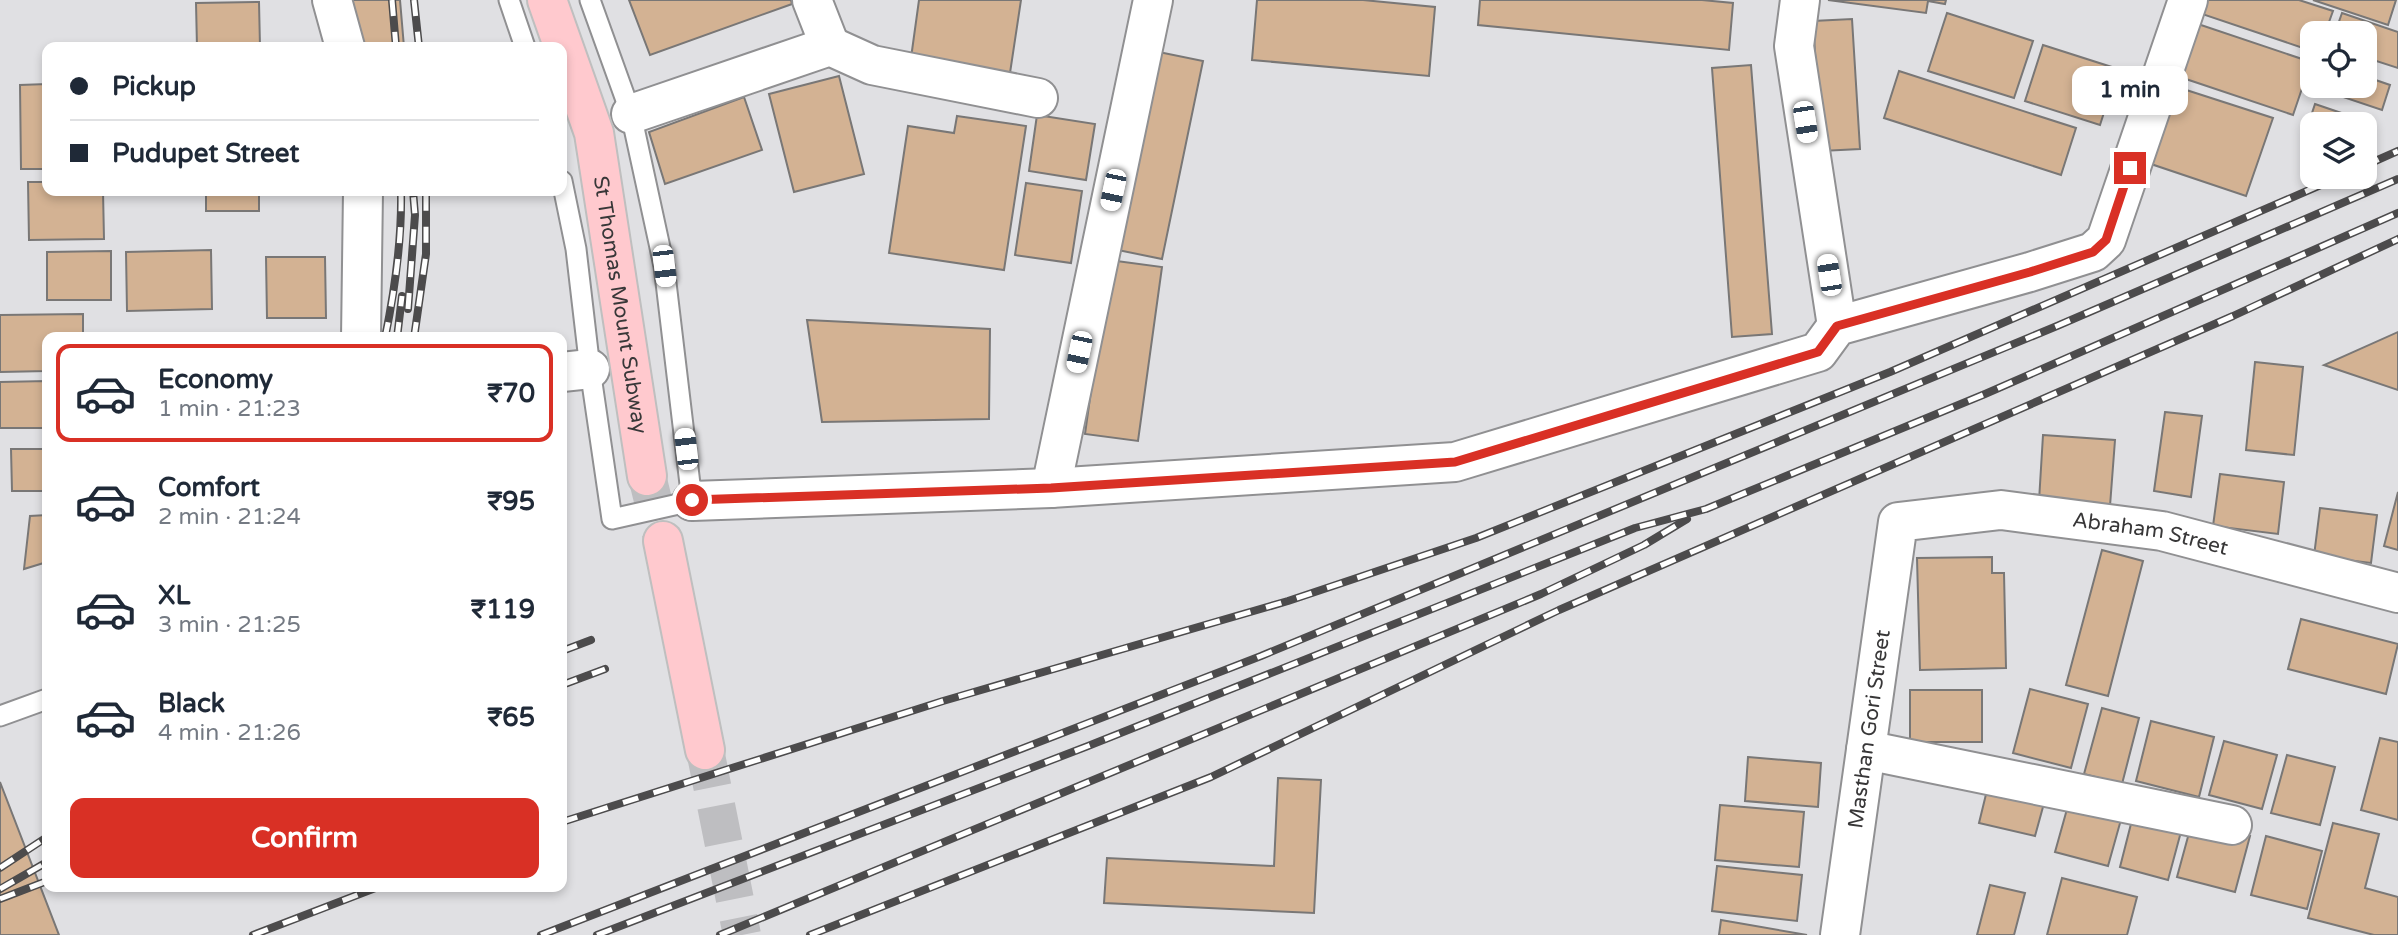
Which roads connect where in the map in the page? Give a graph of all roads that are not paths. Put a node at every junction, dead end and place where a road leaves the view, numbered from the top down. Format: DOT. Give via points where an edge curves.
graph roads {
  1 [pos="332,0"];
  2 [pos="509,0"];
  3 [pos="547,0"];
  4 [pos="590,0"];
  5 [pos="812,0"];
  6 [pos="1153,0"];
  7 [pos="1800,0"];
  8 [pos="2188,0"];
  9 [pos="344,42"];
  10 [pos="523,42"];
  11 [pos="562,42"];
  12 [pos="830,46"];
  13 [pos="567,57"];
  14 [pos="1038,99"];
  15 [pos="631,114"];
  16 [pos="363,196"];
  17 [pos="565,196"];
  18 [pos="1837,326"];
  19 [pos="361,332"];
  20 [pos="576,370"];
  21 [pos="647,476"];
  22 [pos="1051,488"];
  23 [pos="692,500"];
  24 [pos="1898,522"];
  25 [pos="663,541"];
  26 [pos="2398,593"];
  27 [pos="42,701"];
  28 [pos="0,716"];
  29 [pos="705,750"];
  30 [pos="1866,750"];
  31 [pos="2232,825"];
  32 [pos="1840,935"];
  1 -- 9 [label="street"];
  2 -- 10 [label="lane"];
  3 -- 11 [label="main road, St Thomas Mount Subway"];
  4 -- 15 [label="lane"];
  5 -- 12 [label="street"];
  6 -- 22 [label="street"];
  7 -- 18 [label="street" via="1794,46"];
  8 -- 18 [label="street" via="2100,247 2030,272"];
  12 -- 14 [label="street" via="872,65"];
  12 -- 15 [label="street"];
  13 -- 21 [label="main road, St Thomas Mount Subway" via="594,133"];
  15 -- 23 [label="lane" via="664,266"];
  16 -- 19 [label="street"];
  17 -- 20 [label="lane" via="576,249"];
  18 -- 22 [label="street" via="1818,352 1455,462"];
  20 -- 23 [label="lane" via="612,519"];
  22 -- 23 [label="street"];
  24 -- 26 [label="street, Abraham Street" via="2001,510 2162,531"];
  24 -- 30 [label="street, Masthan Gori Street"];
  25 -- 29 [label="main road"];
  27 -- 28 [label="lane"];
  30 -- 31 [label="street"];
  30 -- 32 [label="street, Masthan Gori Street"];
}
